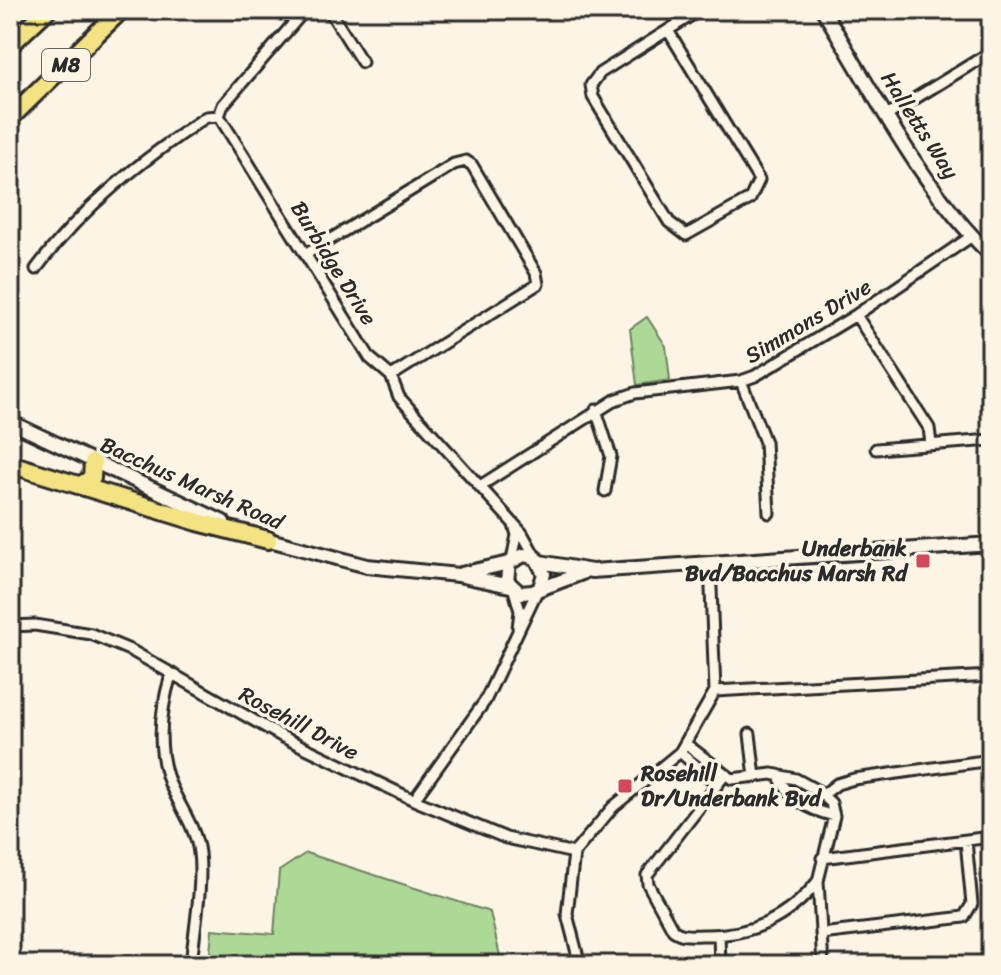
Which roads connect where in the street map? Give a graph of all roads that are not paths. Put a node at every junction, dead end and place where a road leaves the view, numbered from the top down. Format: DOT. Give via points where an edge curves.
graph roads {
  1 [pos="47,10"];
  2 [pos="121,10"];
  3 [pos="305,10"];
  4 [pos="329,10"];
  5 [pos="700,10"];
  6 [pos="823,10"];
  7 [pos="669,32"];
  8 [pos="10,45"];
  9 [pos="991,52"];
  10 [pos="362,62"];
  11 [pos="888,115"];
  12 [pos="219,116"];
  13 [pos="10,118"];
  14 [pos="972,236"];
  15 [pos="308,253"];
  16 [pos="991,255"];
  17 [pos="36,269"];
  18 [pos="856,315"];
  19 [pos="391,376"];
  20 [pos="741,381"];
  21 [pos="596,410"];
  22 [pos="10,422"];
  23 [pos="991,440"];
  24 [pos="931,444"];
  25 [pos="876,449"];
  26 [pos="93,462"];
  27 [pos="10,464"];
  28 [pos="81,485"];
  29 [pos="480,486"];
  30 [pos="605,491"];
  31 [pos="769,513"];
  32 [pos="514,525"];
  33 [pos="268,540"];
  34 [pos="991,544"];
  35 [pos="538,560"];
  36 [pos="511,562"];
  37 [pos="710,563"];
  38 [pos="592,571"];
  39 [pos="458,575"];
  40 [pos="512,588"];
  41 [pos="539,588"];
  42 [pos="10,626"];
  43 [pos="518,632"];
  44 [pos="171,675"];
  45 [pos="991,676"];
  46 [pos="715,691"];
  47 [pos="750,734"];
  48 [pos="683,748"];
  49 [pos="991,760"];
  50 [pos="778,775"];
  51 [pos="755,777"];
  52 [pos="721,780"];
  53 [pos="823,795"];
  54 [pos="414,800"];
  55 [pos="834,816"];
  56 [pos="991,837"];
  57 [pos="966,841"];
  58 [pos="574,853"];
  59 [pos="822,858"];
  60 [pos="818,881"];
  61 [pos="821,934"];
  62 [pos="719,935"];
  63 [pos="191,965"];
  64 [pos="580,965"];
  65 [pos="720,965"];
  66 [pos="823,965"];
  1 -- 8 [label="highway, M8"];
  2 -- 13 [label="highway, M8"];
  3 -- 12 [label="street"];
  4 -- 10 [label="street"];
  5 -- 7 [label="street"];
  6 -- 11 [label="main road, Halletts Way"];
  7 -- 7 [label="street" via="759,180 750,199 686,235 669,222 591,91 600,73"];
  9 -- 11 [label="street"];
  11 -- 14 [label="main road, Halletts Way"];
  12 -- 15 [label="street, Burbidge Drive"];
  12 -- 17 [label="street" via="206,117 126,174 61,236"];
  14 -- 16 [label="main road, Halletts Way"];
  14 -- 18 [label="street, Simmons Drive"];
  15 -- 19 [label="street, Burbidge Drive" via="370,358"];
  15 -- 19 [label="street" via="454,164 472,165 538,284"];
  18 -- 20 [label="street, Simmons Drive"];
  18 -- 24 [label="street" via="929,428"];
  19 -- 29 [label="street, Burbidge Drive" via="399,397"];
  20 -- 21 [label="street, Simmons Drive" via="635,393"];
  20 -- 31 [label="street" via="765,442"];
  21 -- 29 [label="street, Simmons Drive"];
  21 -- 30 [label="street" via="611,456"];
  22 -- 26 [label="main road, Bacchus Marsh Road"];
  23 -- 24 [label="street"];
  24 -- 25 [label="street"];
  26 -- 28 [label="highway" via="94,473"];
  26 -- 33 [label="main road, Bacchus Marsh Road"];
  27 -- 28 [label="highway"];
  28 -- 33 [label="highway"];
  29 -- 32 [label="street, Burbidge Drive"];
  32 -- 35 [label="street, Burbidge Drive"];
  32 -- 36 [label="street"];
  33 -- 39 [label="main road, Bacchus Marsh Road" via="367,566"];
  34 -- 37 [label="main road"];
  35 -- 36 [label="main road" via="524,555"];
  35 -- 38 [label="main road"];
  35 -- 41 [label="main road" via="544,574"];
  36 -- 39 [label="main road, Bacchus Marsh Road"];
  36 -- 40 [label="main road" via="506,575"];
  37 -- 38 [label="main road"];
  37 -- 46 [label="street"];
  38 -- 41 [label="main road"];
  39 -- 40 [label="main road, Bacchus Marsh Road"];
  40 -- 41 [label="main road" via="526,594"];
  40 -- 43 [label="street" via="520,611"];
  41 -- 43 [label="street"];
  42 -- 44 [label="street, Rosehill Drive" via="91,634"];
  43 -- 54 [label="street" via="485,701"];
  44 -- 54 [label="street, Rosehill Drive"];
  44 -- 63 [label="street" via="162,704 161,747 199,853"];
  45 -- 46 [label="street"];
  46 -- 48 [label="street"];
  47 -- 51 [label="street"];
  48 -- 52 [label="street"];
  48 -- 58 [label="street" via="613,807"];
  49 -- 53 [label="street" via="854,779"];
  50 -- 51 [label="street"];
  50 -- 53 [label="street"];
  50 -- 55 [label="street" via="792,796"];
  51 -- 52 [label="street"];
  52 -- 62 [label="street" via="647,875 673,930 680,935"];
  53 -- 55 [label="street"];
  54 -- 58 [label="street, Rosehill Drive" via="506,838"];
  55 -- 59 [label="street"];
  56 -- 57 [label="street"];
  57 -- 59 [label="street"];
  57 -- 61 [label="street" via="972,904 964,917"];
  58 -- 64 [label="street" via="567,914"];
  59 -- 60 [label="street"];
  60 -- 61 [label="street"];
  60 -- 62 [label="street" via="777,920"];
  61 -- 66 [label="street"];
  62 -- 65 [label="street"];
}
